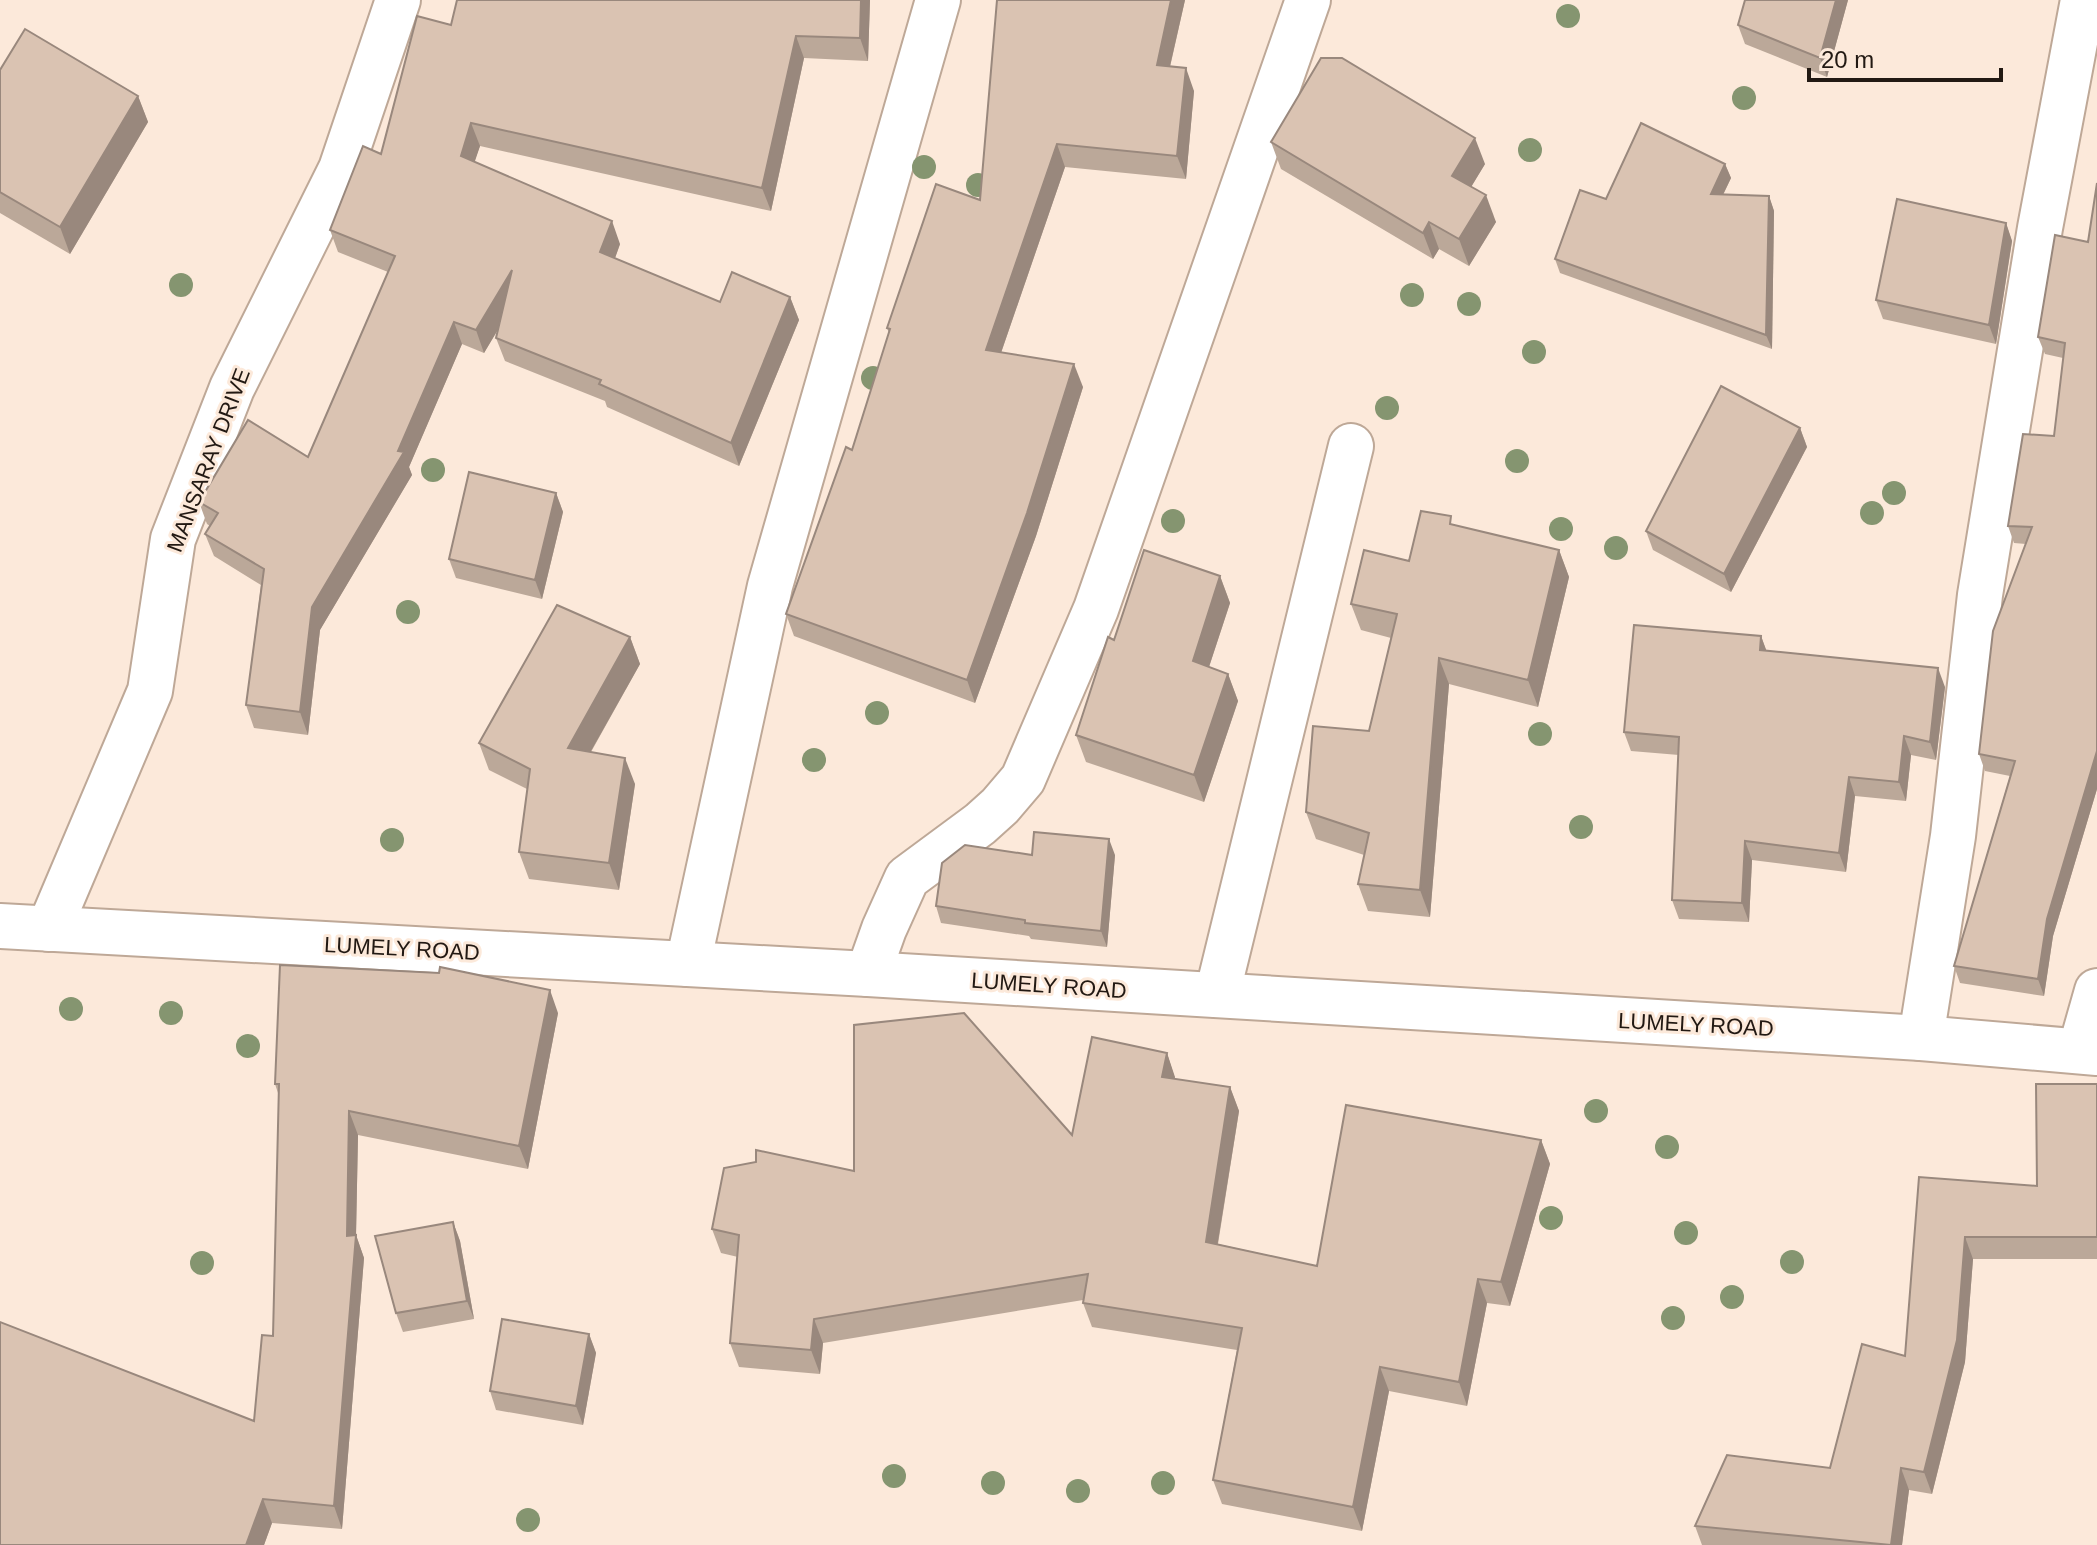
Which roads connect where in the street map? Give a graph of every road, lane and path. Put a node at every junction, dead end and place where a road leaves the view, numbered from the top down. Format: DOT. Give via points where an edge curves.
graph roads {
  1 [pos="398,0"];
  2 [pos="938,0"];
  3 [pos="1308,0"];
  4 [pos="2083,0"];
  5 [pos="1351,446"];
  6 [pos="0,926"];
  7 [pos="49,929"];
  8 [pos="688,964"];
  9 [pos="868,974"];
  10 [pos="2097,991"];
  11 [pos="1217,995"];
  12 [pos="1921,1038"];
  13 [pos="2088,1052"];
  1 -- 7 [label="street, MANSARAY DRIVE" via="341,169 232,388 173,539 150,691"];
  2 -- 8 [label="street" via="770,586"];
  3 -- 9 [label="street" via="1096,609 1023,779 980,824 907,878"];
  4 -- 12 [label="street" via="1982,580 1953,836"];
  5 -- 11 [label="street"];
  6 -- 7 [label="street, LUMELY ROAD"];
  7 -- 8 [label="street, LUMELY ROAD"];
  8 -- 9 [label="street, LUMELY ROAD"];
  9 -- 11 [label="street, LUMELY ROAD"];
  10 -- 13 [label="street"];
  11 -- 12 [label="street, LUMELY ROAD"];
  12 -- 13 [label="street, LUMELY ROAD"];
}
